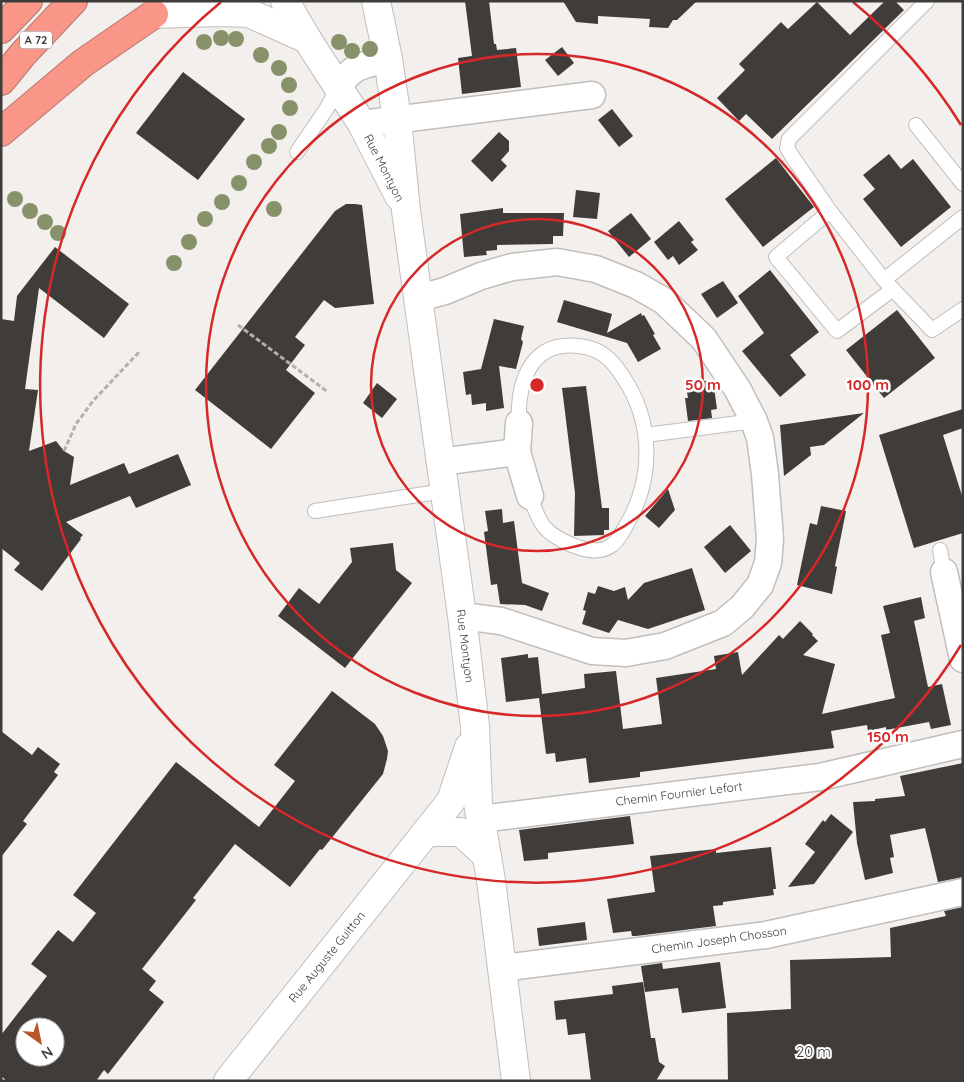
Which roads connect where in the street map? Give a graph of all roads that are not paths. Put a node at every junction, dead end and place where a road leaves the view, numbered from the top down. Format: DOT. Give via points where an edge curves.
graph roads {
  1 [pos="28,1"];
  2 [pos="73,1"];
  3 [pos="179,1"];
  4 [pos="285,1"];
  5 [pos="376,1"];
  6 [pos="927,1"];
  7 [pos="154,14"];
  8 [pos="1,29"];
  9 [pos="307,39"];
  10 [pos="388,59"];
  11 [pos="1,80"];
  12 [pos="338,87"];
  13 [pos="592,95"];
  14 [pos="397,119"];
  15 [pos="362,124"];
  16 [pos="916,125"];
  17 [pos="1,132"];
  18 [pos="297,152"];
  19 [pos="963,184"];
  20 [pos="830,210"];
  21 [pos="406,211"];
  22 [pos="963,217"];
  23 [pos="888,285"];
  24 [pos="419,298"];
  25 [pos="963,309"];
  26 [pos="754,421"];
  27 [pos="519,423"];
  28 [pos="646,435"];
  29 [pos="517,452"];
  30 [pos="440,462"];
  31 [pos="444,491"];
  32 [pos="530,496"];
  33 [pos="315,511"];
  34 [pos="942,561"];
  35 [pos="462,616"];
  36 [pos="963,659"];
  37 [pos="475,726"];
  38 [pos="963,744"];
  39 [pos="480,819"];
  40 [pos="426,832"];
  41 [pos="487,856"];
  42 [pos="963,892"];
  43 [pos="502,968"];
  44 [pos="228,1081"];
  45 [pos="516,1081"];
  1 -- 8 [label="highway, A 72"];
  2 -- 11 [label="highway, A 72"];
  3 -- 7 [label="street"];
  4 -- 9 [label="street, Rue Montyon"];
  5 -- 10 [label="street, Rue Montyon"];
  6 -- 20 [label="lane" via="788,139 787,148"];
  7 -- 9 [label="street" via="249,13"];
  7 -- 17 [label="highway" via="83,63"];
  9 -- 12 [label="street, Rue Montyon"];
  10 -- 12 [label="street" via="358,67 348,73"];
  10 -- 14 [label="street, Rue Montyon"];
  12 -- 15 [label="street, Rue Montyon"];
  12 -- 18 [label="lane"];
  13 -- 14 [label="street"];
  14 -- 15 [label="street, Rue Montyon"];
  14 -- 21 [label="street, Rue Montyon"];
  15 -- 21 [label="street, Rue Montyon"];
  16 -- 19 [label="lane"];
  20 -- 23 [label="lane"];
  20 -- 23 [label="lane" via="776,257 837,331"];
  21 -- 24 [label="street, Rue Montyon"];
  22 -- 23 [label="lane"];
  23 -- 25 [label="lane" via="932,330"];
  24 -- 26 [label="street" via="512,267 557,262 596,269 636,284 664,301 704,339"];
  24 -- 30 [label="street, Rue Montyon"];
  26 -- 28 [label="lane"];
  26 -- 35 [label="street" via="760,438 768,504 768,563 760,585 723,623 665,646 626,653 592,651 501,620"];
  27 -- 28 [label="lane" via="518,402 524,378 534,362 547,350 567,345 590,347 602,352 618,368 634,392"];
  27 -- 29 [label="street"];
  28 -- 32 [label="lane" via="647,463 642,490 634,513 611,546 585,551 554,537 542,525"];
  29 -- 30 [label="street"];
  29 -- 32 [label="street"];
  30 -- 31 [label="street, Rue Montyon"];
  31 -- 33 [label="lane"];
  31 -- 35 [label="street, Rue Montyon"];
  34 -- 36 [label="street"];
  35 -- 37 [label="street, Rue Montyon"];
  37 -- 39 [label="street, Rue Montyon"];
  37 -- 40 [label="street, Rue Auguste Guitton" via="450,802"];
  38 -- 39 [label="street, Chemin Fournier Lefort" via="820,777"];
  39 -- 41 [label="street, Rue Montyon"];
  40 -- 41 [label="street" via="461,832"];
  40 -- 44 [label="street, Rue Auguste Guitton"];
  41 -- 43 [label="street, Rue Montyon"];
  42 -- 43 [label="street, Chemin Joseph Chosson" via="766,935"];
  43 -- 45 [label="street, Rue Montyon"];
}
